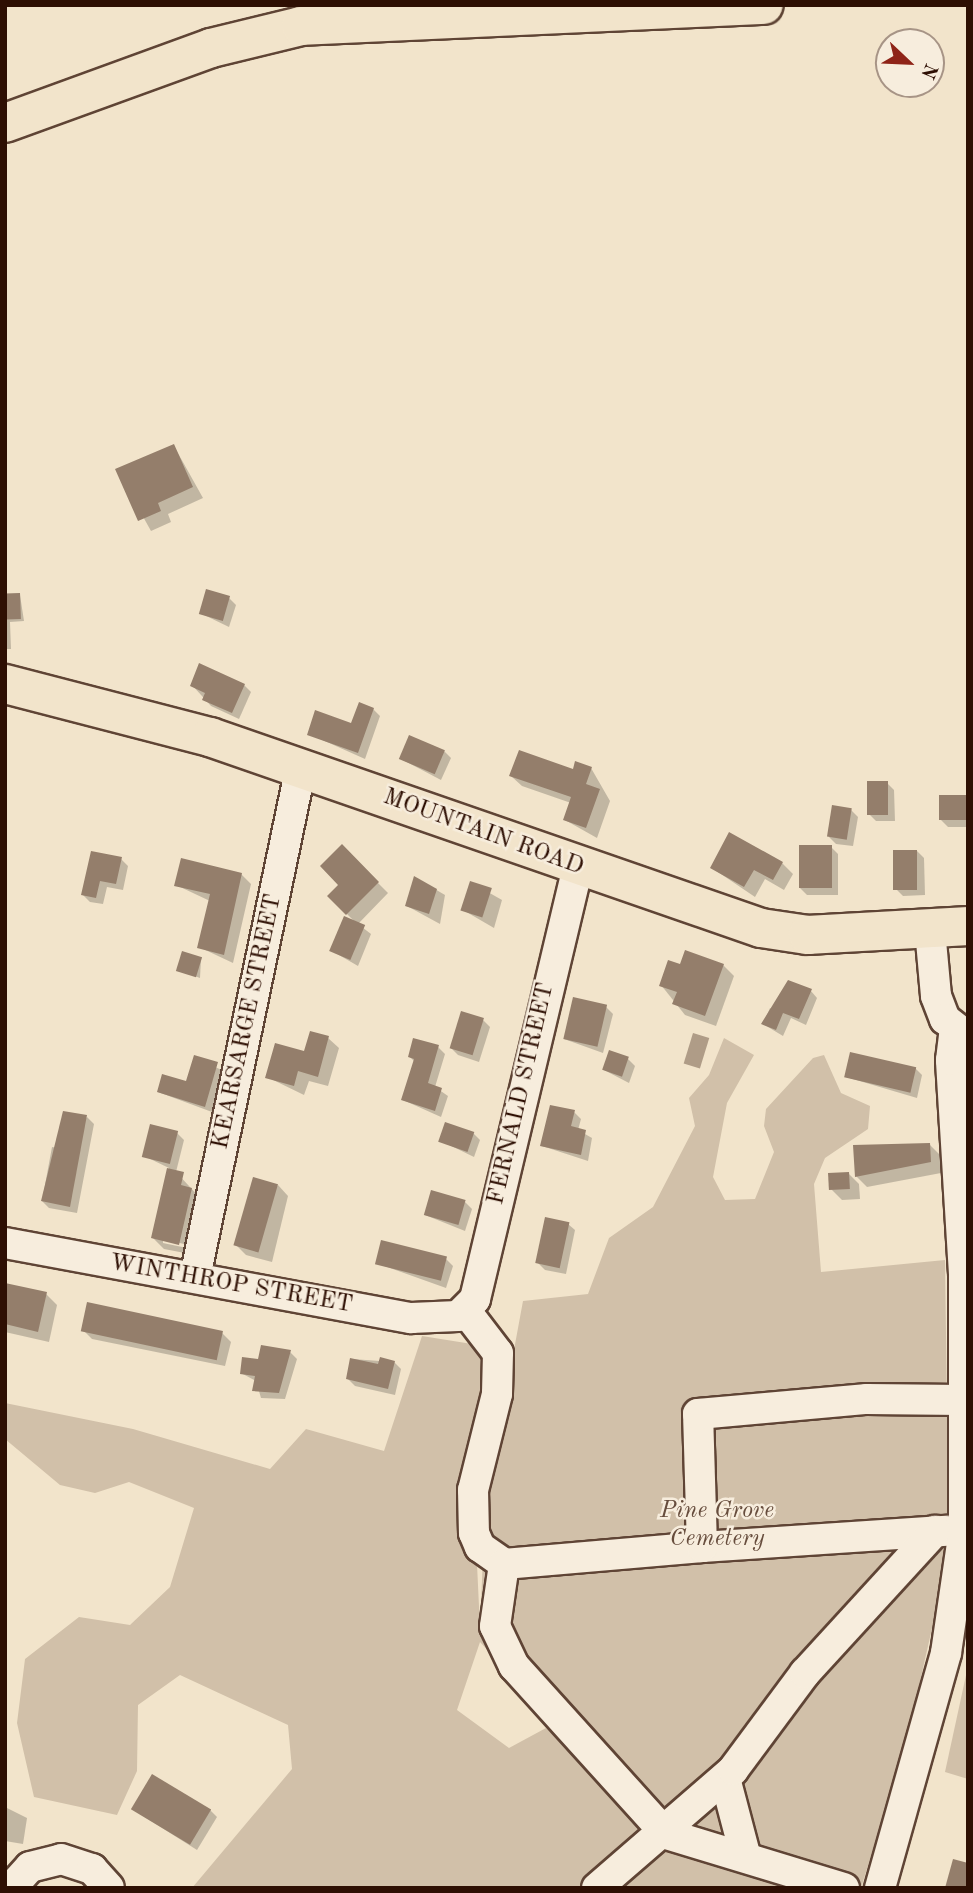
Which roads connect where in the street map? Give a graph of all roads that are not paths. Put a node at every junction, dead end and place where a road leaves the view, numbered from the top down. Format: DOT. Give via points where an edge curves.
graph roads {
  1 [pos="764,5"];
  2 [pos="5,123"];
  3 [pos="5,684"];
  4 [pos="301,767"];
  5 [pos="579,867"];
  6 [pos="968,926"];
  7 [pos="930,930"];
  8 [pos="961,1033"];
  9 [pos="5,1243"];
  10 [pos="195,1277"];
  11 [pos="461,1313"];
  12 [pos="962,1400"];
  13 [pos="950,1530"];
  14 [pos="702,1546"];
  15 [pos="504,1564"];
  16 [pos="725,1778"];
  17 [pos="666,1834"];
  18 [pos="745,1854"];
  19 [pos="11,1888"];
  20 [pos="109,1888"];
  21 [pos="597,1888"];
  22 [pos="844,1888"];
  23 [pos="880,1888"];
  1 -- 2 [label="main road" via="301,26 199,52"];
  3 -- 4 [label="main road, MOUNTAIN ROAD" via="137,714"];
  4 -- 5 [label="main road, MOUNTAIN ROAD"];
  4 -- 10 [label="street, KEARSARGE STREET"];
  5 -- 7 [label="main road, MOUNTAIN ROAD" via="786,934"];
  5 -- 11 [label="street, FERNALD STREET" via="484,1266 475,1299"];
  6 -- 7 [label="main road, MOUNTAIN ROAD"];
  7 -- 8 [label="street" via="936,996"];
  8 -- 12 [label="street"];
  9 -- 10 [label="street, WINTHROP STREET"];
  10 -- 11 [label="street, WINTHROP STREET" via="411,1318"];
  11 -- 15 [label="street" via="498,1353 496,1394 473,1490 474,1533 480,1547"];
  12 -- 13 [label="street"];
  12 -- 14 [label="street" via="867,1399 698,1414"];
  13 -- 14 [label="street"];
  13 -- 16 [label="street" via="806,1673"];
  13 -- 23 [label="street" via="946,1653"];
  14 -- 15 [label="street"];
  15 -- 17 [label="street" via="495,1626 514,1666"];
  16 -- 17 [label="street"];
  16 -- 18 [label="street"];
  17 -- 18 [label="street"];
  17 -- 21 [label="street"];
  18 -- 22 [label="street"];
  19 -- 20 [label="street" via="30,1867 61,1859 92,1868"];
}
